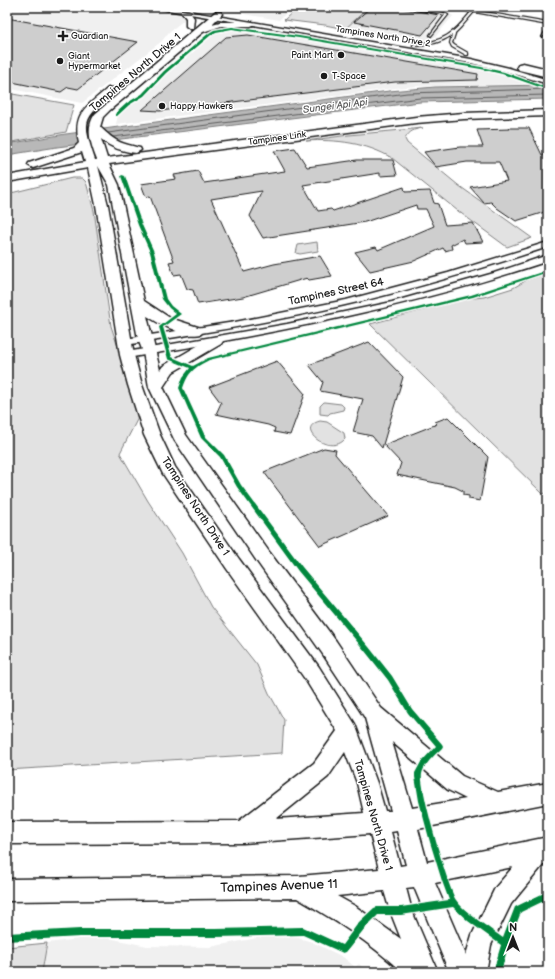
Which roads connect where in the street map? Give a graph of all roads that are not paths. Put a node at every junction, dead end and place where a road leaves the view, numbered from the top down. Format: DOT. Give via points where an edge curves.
graph roads {
  1 [pos="153,7"];
  2 [pos="176,7"];
  3 [pos="409,7"];
  4 [pos="450,7"];
  5 [pos="473,11"];
  6 [pos="186,13"];
  7 [pos="210,15"];
  8 [pos="251,24"];
  9 [pos="548,24"];
  10 [pos="429,27"];
  11 [pos="436,28"];
  12 [pos="548,28"];
  13 [pos="454,34"];
  14 [pos="195,35"];
  15 [pos="431,35"];
  16 [pos="543,36"];
  17 [pos="414,45"];
  18 [pos="467,54"];
  19 [pos="523,67"];
  20 [pos="548,74"];
  21 [pos="548,82"];
  22 [pos="117,86"];
  23 [pos="102,99"];
  24 [pos="112,104"];
  25 [pos="548,107"];
  26 [pos="412,113"];
  27 [pos="548,113"];
  28 [pos="446,117"];
  29 [pos="94,128"];
  30 [pos="85,143"];
  31 [pos="136,150"];
  32 [pos="102,158"];
  33 [pos="90,160"];
  34 [pos="33,165"];
  35 [pos="7,170"];
  36 [pos="7,179"];
  37 [pos="548,244"];
  38 [pos="548,258"];
  39 [pos="139,304"];
  40 [pos="196,331"];
  41 [pos="216,341"];
  42 [pos="147,345"];
  43 [pos="126,349"];
  44 [pos="156,387"];
  45 [pos="374,714"];
  46 [pos="348,731"];
  47 [pos="548,793"];
  48 [pos="498,803"];
  49 [pos="403,820"];
  50 [pos="377,823"];
  51 [pos="243,832"];
  52 [pos="7,833"];
  53 [pos="545,849"];
  54 [pos="420,875"];
  55 [pos="392,877"];
  56 [pos="299,887"];
  57 [pos="7,890"];
  58 [pos="420,972"];
  59 [pos="426,972"];
  60 [pos="461,972"];
  61 [pos="474,972"];
  1 -- 6 [label="street, Tampines North Drive 2"];
  2 -- 7 [label="street, Tampines North Drive 2"];
  3 -- 11 [label="lane" via="446,14"];
  4 -- 5 [label="lane"];
  5 -- 9 [label="lane"];
  5 -- 13 [label="lane"];
  6 -- 7 [label="street, Tampines North Drive 2"];
  6 -- 7 [label="street, Tampines North Drive 1" via="190,18 187,28"];
  7 -- 8 [label="street, Tampines North Drive 2"];
  7 -- 14 [label="street, Tampines North Drive 1"];
  7 -- 17 [label="street, Tampines North Drive 2"];
  8 -- 14 [label="street" via="220,24"];
  8 -- 21 [label="street, Tampines North Drive 2" via="471,61"];
  10 -- 11 [label="lane"];
  11 -- 15 [label="lane"];
  12 -- 16 [label="lane"];
  13 -- 17 [label="lane" via="434,43"];
  13 -- 18 [label="lane" via="451,43"];
  14 -- 24 [label="street, Tampines North Drive 1"];
  17 -- 18 [label="street, Tampines North Drive 2"];
  18 -- 19 [label="street, Tampines North Drive 2"];
  19 -- 20 [label="highway"];
  22 -- 23 [label="street, Tampines North Drive 1"];
  23 -- 24 [label="street"];
  23 -- 30 [label="street, Tampines North Drive 1" via="90,108 82,121"];
  24 -- 29 [label="street, Tampines North Drive 1" via="98,117"];
  25 -- 26 [label="street, Tampines Link"];
  26 -- 28 [label="street"];
  26 -- 31 [label="street, Tampines Link"];
  27 -- 28 [label="street, Tampines Link"];
  28 -- 32 [label="street, Tampines Link"];
  29 -- 31 [label="street" via="112,145"];
  29 -- 32 [label="street, Tampines North Drive 1"];
  30 -- 33 [label="street, Tampines North Drive 1"];
  30 -- 34 [label="street" via="78,150"];
  31 -- 32 [label="street, Tampines Link"];
  32 -- 33 [label="street, Tampines Link"];
  32 -- 39 [label="street, Tampines North Drive 1" via="114,185"];
  33 -- 34 [label="street, Tampines Link"];
  33 -- 36 [label="street, Tampines Link"];
  33 -- 43 [label="street, Tampines North Drive 1" via="102,205"];
  34 -- 35 [label="street, Tampines Link"];
  37 -- 40 [label="street, Tampines Street 64" via="418,284 318,308"];
  38 -- 41 [label="street, Tampines Street 64" via="516,270 425,296"];
  39 -- 40 [label="street" via="156,317 176,327"];
  39 -- 42 [label="street, Tampines North Drive 1"];
  40 -- 42 [label="street, Tampines Street 64"];
  41 -- 42 [label="street, Tampines Street 64"];
  41 -- 44 [label="street" via="168,369"];
  42 -- 43 [label="street, Tampines Street 64"];
  42 -- 43 [label="street, Tampines Street 64"];
  42 -- 44 [label="street, Tampines North Drive 1"];
  43 -- 46 [label="street, Tampines North Drive 1" via="152,436 169,470 312,673"];
  44 -- 45 [label="street, Tampines North Drive 1" via="180,437"];
  45 -- 48 [label="street" via="455,783"];
  45 -- 49 [label="street, Tampines North Drive 1"];
  46 -- 50 [label="street, Tampines North Drive 1" via="368,783"];
  46 -- 51 [label="street" via="321,770"];
  47 -- 48 [label="street"];
  48 -- 49 [label="street"];
  49 -- 50 [label="street"];
  49 -- 54 [label="street, Tampines North Drive 1"];
  50 -- 51 [label="street"];
  50 -- 55 [label="street, Tampines North Drive 1"];
  51 -- 52 [label="street"];
  53 -- 54 [label="street, Tampines Avenue 11"];
  53 -- 61 [label="street" via="503,896 480,943"];
  54 -- 55 [label="street, Tampines Avenue 11"];
  54 -- 60 [label="street, Tampines North Drive 1"];
  55 -- 56 [label="street, Tampines Avenue 11" via="369,882"];
  55 -- 59 [label="street, Tampines North Drive 1" via="401,910"];
  56 -- 57 [label="street, Tampines Avenue 11"];
  56 -- 58 [label="street" via="348,914 385,941"];
}
